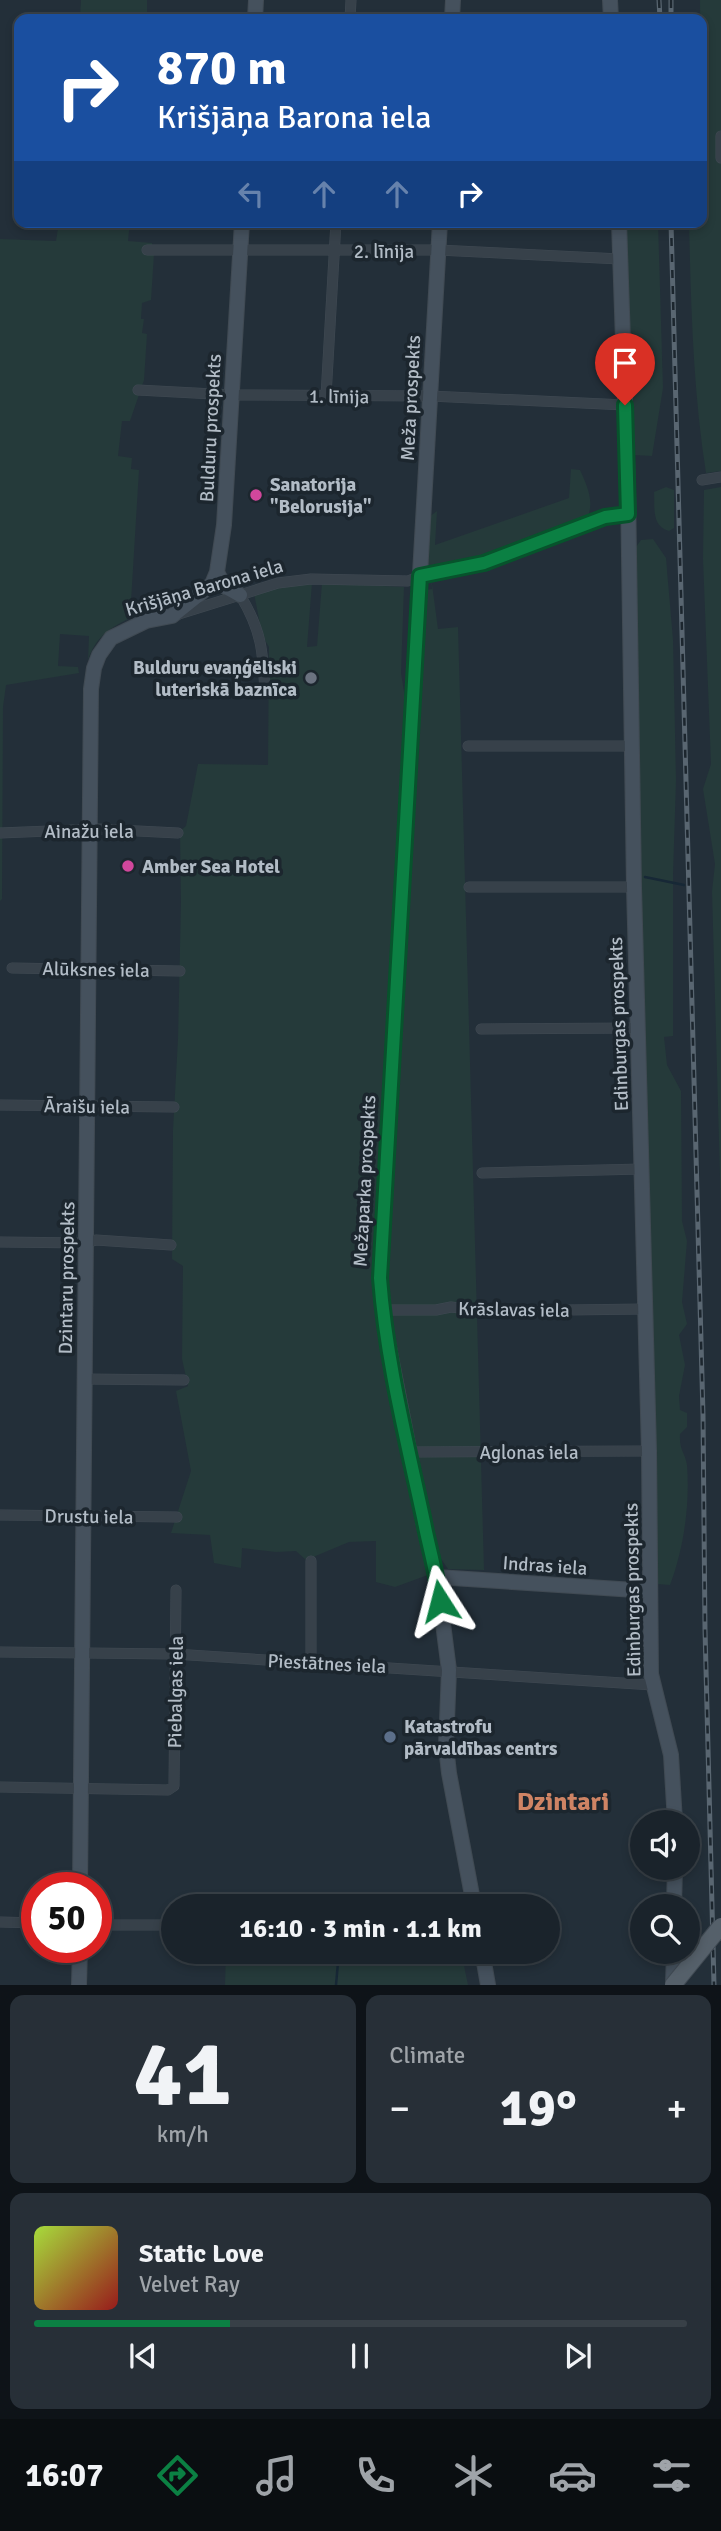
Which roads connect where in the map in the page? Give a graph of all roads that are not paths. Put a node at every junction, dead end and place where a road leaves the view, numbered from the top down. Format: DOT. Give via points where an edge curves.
graph roads {
  1 [pos="721,136"];
  2 [pos="721,158"];
  3 [pos="242,228"];
  4 [pos="336,228"];
  5 [pos="440,228"];
  6 [pos="618,228"];
  7 [pos="147,250"];
  8 [pos="438,250"];
  9 [pos="240,251"];
  10 [pos="335,251"];
  11 [pos="620,259"];
  12 [pos="138,390"];
  13 [pos="232,395"];
  14 [pos="326,396"];
  15 [pos="430,396"];
  16 [pos="625,405"];
  17 [pos="721,477"];
  18 [pos="702,480"];
  19 [pos="628,514"];
  20 [pos="218,572"];
  21 [pos="420,576"];
  22 [pos="240,595"];
  23 [pos="172,616"];
  24 [pos="94,668"];
  25 [pos="265,693"];
  26 [pos="468,746"];
  27 [pos="631,746"];
  28 [pos="89,831"];
  29 [pos="0,833"];
  30 [pos="178,833"];
  31 [pos="469,887"];
  32 [pos="634,887"];
  33 [pos="12,968"];
  34 [pos="88,968"];
  35 [pos="180,971"];
  36 [pos="638,1028"];
  37 [pos="481,1029"];
  38 [pos="0,1105"];
  39 [pos="87,1105"];
  40 [pos="174,1107"];
  41 [pos="642,1170"];
  42 [pos="482,1173"];
  43 [pos="0,1242"];
  44 [pos="86,1243"];
  45 [pos="171,1245"];
  46 [pos="645,1309"];
  47 [pos="382,1310"];
  48 [pos="83,1379"];
  49 [pos="184,1380"];
  50 [pos="649,1451"];
  51 [pos="410,1452"];
  52 [pos="0,1515"];
  53 [pos="83,1516"];
  54 [pos="177,1517"];
  55 [pos="311,1561"];
  56 [pos="437,1577"];
  57 [pos="176,1590"];
  58 [pos="650,1591"];
  59 [pos="0,1652"];
  60 [pos="82,1652"];
  61 [pos="174,1654"];
  62 [pos="312,1661"];
  63 [pos="449,1670"];
  64 [pos="653,1685"];
  65 [pos="0,1787"];
  66 [pos="80,1788"];
  67 [pos="674,1810"];
  68 [pos="80,1872"];
  69 [pos="472,1894"];
  70 [pos="0,1922"];
  71 [pos="21,1923"];
  72 [pos="112,1925"];
  73 [pos="161,1925"];
  74 [pos="721,1926"];
  75 [pos="80,1963"];
  76 [pos="484,1964"];
  77 [pos="674,1964"];
  78 [pos="79,1985"];
  79 [pos="488,1985"];
  80 [pos="673,1985"];
  1 -- 2 [label="street"];
  3 -- 9 [label="street, Bulduru prospekts"];
  4 -- 10 [label="street"];
  5 -- 8 [label="street, Meža prospekts"];
  6 -- 11 [label="street, Edinburgas prospekts"];
  7 -- 9 [label="street, 2. līnija"];
  8 -- 10 [label="street, 2. līnija"];
  8 -- 11 [label="street, 2. līnija"];
  8 -- 15 [label="street, Meža prospekts"];
  9 -- 10 [label="street, 2. līnija"];
  9 -- 13 [label="street, Bulduru prospekts"];
  10 -- 14 [label="street"];
  11 -- 16 [label="street, Edinburgas prospekts"];
  12 -- 13 [label="street, 1. līnija"];
  13 -- 14 [label="street, 1. līnija"];
  13 -- 20 [label="street, Bulduru prospekts"];
  14 -- 15 [label="street, 1. līnija"];
  15 -- 16 [label="street, 1. līnija"];
  15 -- 21 [label="street, Meža prospekts"];
  16 -- 19 [label="street, Edinburgas prospekts"];
  17 -- 18 [label="street"];
  19 -- 21 [label="street, Krišjāņa Barona iela" via="598,519 484,563"];
  19 -- 27 [label="street, Edinburgas prospekts"];
  20 -- 22 [label="street" via="224,586"];
  20 -- 23 [label="street" via="212,584"];
  21 -- 22 [label="street, Krišjāņa Barona iela" via="408,580 311,579"];
  21 -- 47 [label="street, Mežaparka prospekts" via="385,1181"];
  22 -- 23 [label="street, Krišjāņa Barona iela"];
  22 -- 25 [label="street" via="262,643"];
  23 -- 24 [label="street, Krišjāņa Barona iela" via="146,621 111,638"];
  24 -- 28 [label="street, Dzintaru prospekts"];
  26 -- 27 [label="street"];
  27 -- 32 [label="street, Edinburgas prospekts"];
  28 -- 29 [label="street, Ainažu iela"];
  28 -- 30 [label="street, Ainažu iela"];
  28 -- 34 [label="street, Dzintaru prospekts"];
  31 -- 32 [label="street"];
  32 -- 36 [label="street, Edinburgas prospekts"];
  33 -- 34 [label="street, Alūksnes iela"];
  34 -- 35 [label="street, Alūksnes iela"];
  34 -- 39 [label="street, Dzintaru prospekts"];
  36 -- 37 [label="street"];
  36 -- 41 [label="street, Edinburgas prospekts"];
  38 -- 39 [label="street, Āraišu iela"];
  39 -- 40 [label="street, Āraišu iela"];
  39 -- 44 [label="street, Dzintaru prospekts"];
  41 -- 42 [label="street"];
  41 -- 46 [label="street, Edinburgas prospekts"];
  43 -- 44 [label="street"];
  44 -- 45 [label="street"];
  44 -- 48 [label="street, Dzintaru prospekts"];
  46 -- 47 [label="street, Krāslavas iela"];
  46 -- 50 [label="street, Edinburgas prospekts"];
  47 -- 51 [label="street, Mežaparka prospekts"];
  48 -- 49 [label="street"];
  48 -- 53 [label="street, Dzintaru prospekts"];
  50 -- 51 [label="street, Aglonas iela"];
  50 -- 58 [label="street, Edinburgas prospekts"];
  51 -- 56 [label="street, Mežaparka prospekts"];
  52 -- 53 [label="street, Drustu iela"];
  53 -- 54 [label="street, Drustu iela"];
  53 -- 60 [label="street, Dzintaru prospekts"];
  55 -- 62 [label="street"];
  56 -- 58 [label="street, Indras iela"];
  56 -- 63 [label="street, Mežaparka prospekts"];
  57 -- 61 [label="street, Piebalgas iela"];
  58 -- 64 [label="street, Edinburgas prospekts"];
  59 -- 60 [label="street, Piestātnes iela"];
  60 -- 61 [label="street, Piestātnes iela"];
  60 -- 66 [label="street, Dzintaru prospekts"];
  61 -- 62 [label="street, Piestātnes iela"];
  61 -- 66 [label="street, Piebalgas iela" via="174,1786 168,1790"];
  62 -- 63 [label="street, Piestātnes iela"];
  63 -- 64 [label="street, Piestātnes iela"];
  63 -- 69 [label="street, Mežaparka prospekts" via="446,1746"];
  64 -- 67 [label="street, Edinburgas prospekts" via="671,1755"];
  65 -- 66 [label="street"];
  66 -- 68 [label="street, Dzintaru prospekts"];
  70 -- 71 [label="street"];
  72 -- 73 [label="street"];
  74 -- 80 [label="main road, bridge"];
  75 -- 78 [label="street"];
  76 -- 79 [label="street"];
  77 -- 80 [label="street"];
}
